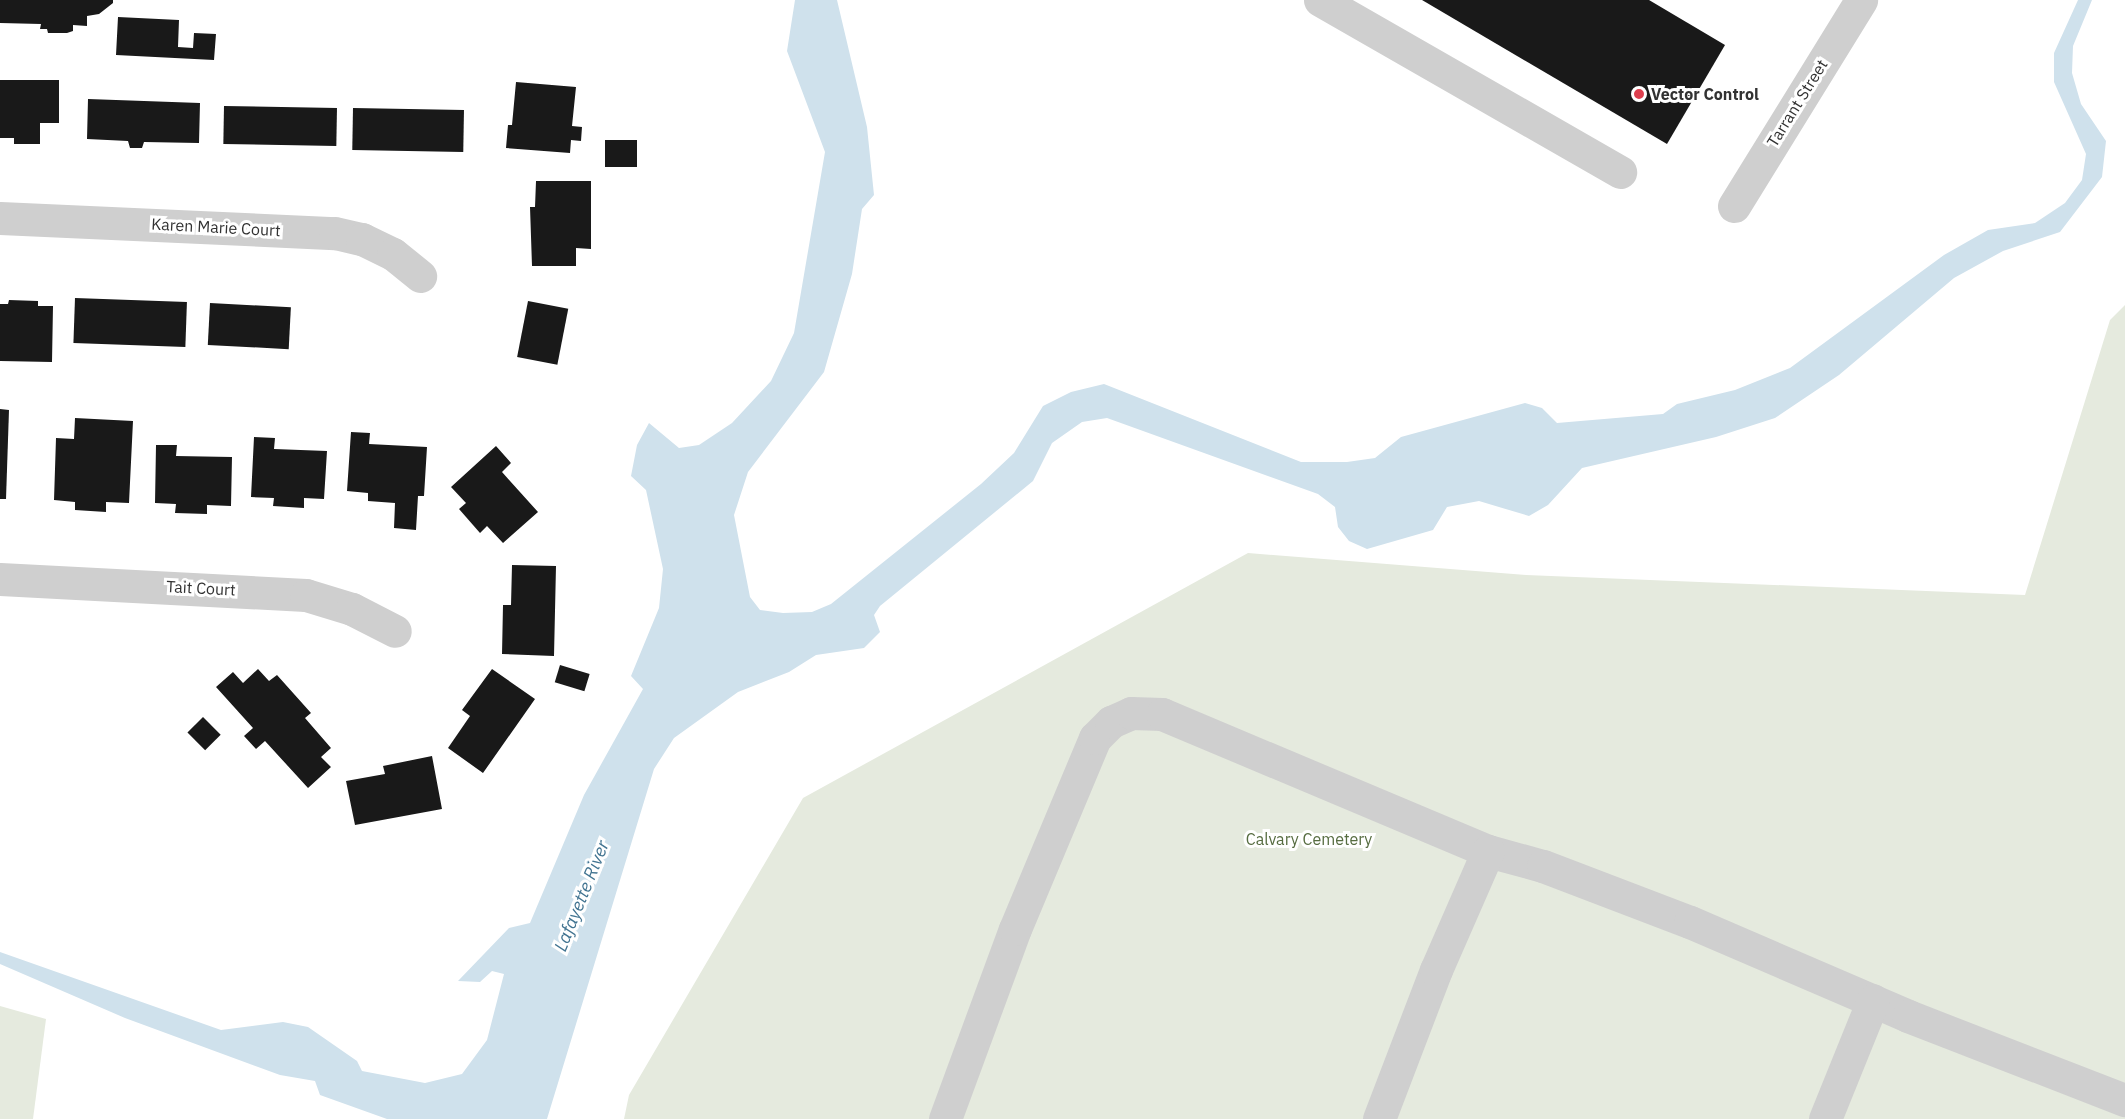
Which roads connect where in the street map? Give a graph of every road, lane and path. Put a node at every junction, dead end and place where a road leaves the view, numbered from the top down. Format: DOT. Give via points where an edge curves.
graph roads {
  1 [pos="1320,0"];
  2 [pos="1861,0"];
  3 [pos="1620,172"];
  4 [pos="1734,206"];
  5 [pos="0,218"];
  6 [pos="420,276"];
  7 [pos="0,579"];
  8 [pos="395,631"];
  9 [pos="1488,851"];
  10 [pos="1873,1000"];
  11 [pos="2125,1100"];
  12 [pos="945,1119"];
  13 [pos="1379,1119"];
  14 [pos="1825,1119"];
  1 -- 3 [label="street"];
  2 -- 4 [label="street, Tarrant Street"];
  5 -- 6 [label="street, Karen Marie Court" via="335,233 362,239 393,254"];
  7 -- 8 [label="street, Tait Court" via="306,595 352,609"];
  9 -- 10 [label="street" via="1543,866 1690,922"];
  9 -- 12 [label="street" via="1162,714 1131,713 1111,722 1095,738 1015,929"];
  9 -- 13 [label="street" via="1436,970"];
  10 -- 11 [label="street"];
  10 -- 14 [label="street"];
}
